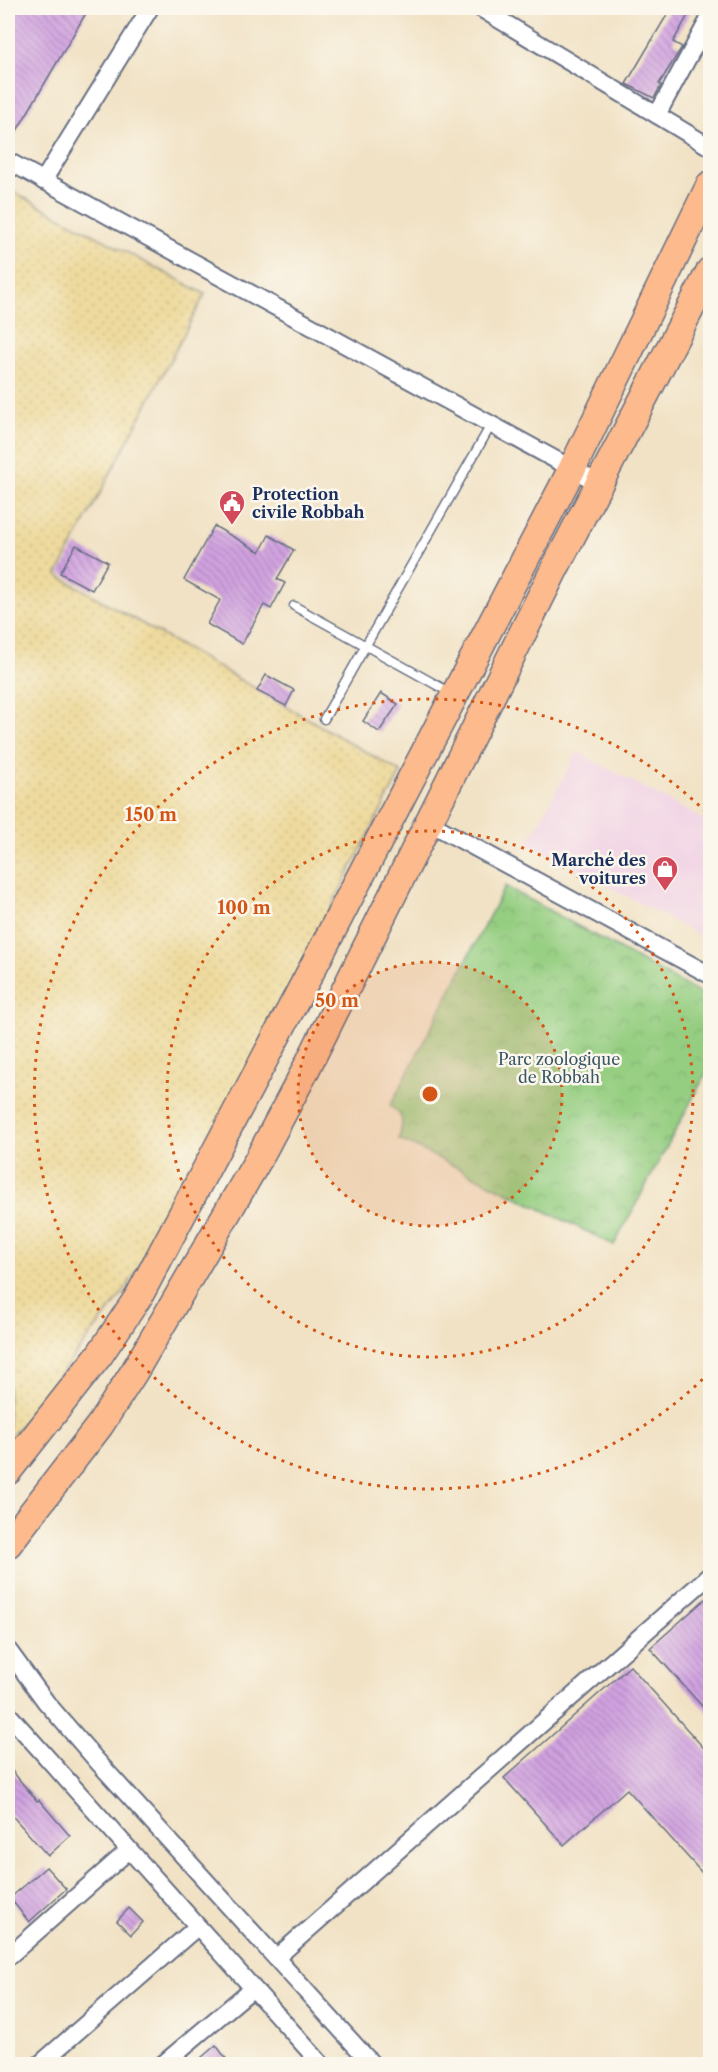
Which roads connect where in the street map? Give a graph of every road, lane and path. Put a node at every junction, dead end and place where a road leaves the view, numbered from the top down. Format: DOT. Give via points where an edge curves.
graph roads {
  1 [pos="150,8"];
  2 [pos="480,8"];
  3 [pos="711,18"];
  4 [pos="657,116"];
  5 [pos="711,147"];
  6 [pos="8,161"];
  7 [pos="43,181"];
  8 [pos="711,185"];
  9 [pos="711,271"];
  10 [pos="491,425"];
  11 [pos="572,469"];
  12 [pos="600,484"];
  13 [pos="294,606"];
  14 [pos="366,646"];
  15 [pos="454,694"];
  16 [pos="324,719"];
  17 [pos="428,822"];
  18 [pos="711,975"];
  19 [pos="8,1471"];
  20 [pos="8,1544"];
  21 [pos="711,1575"];
  22 [pos="8,1650"];
  23 [pos="8,1714"];
  24 [pos="128,1851"];
  25 [pos="197,1927"];
  26 [pos="277,1957"];
  27 [pos="8,1958"];
  28 [pos="252,1989"];
  29 [pos="40,2064"];
  30 [pos="163,2064"];
  31 [pos="321,2064"];
  32 [pos="372,2064"];
  1 -- 7 [label="street"];
  2 -- 4 [label="street"];
  3 -- 4 [label="street"];
  4 -- 5 [label="street"];
  6 -- 7 [label="street"];
  7 -- 10 [label="street"];
  8 -- 11 [label="highway"];
  9 -- 12 [label="highway"];
  10 -- 11 [label="street"];
  10 -- 14 [label="lane"];
  11 -- 12 [label="street"];
  11 -- 15 [label="highway"];
  12 -- 17 [label="highway"];
  13 -- 14 [label="lane"];
  14 -- 15 [label="lane"];
  14 -- 16 [label="lane"];
  15 -- 19 [label="highway" via="139,1296 100,1354"];
  17 -- 18 [label="street"];
  17 -- 20 [label="highway" via="303,1075 200,1260 100,1425"];
  21 -- 26 [label="street"];
  22 -- 26 [label="street" via="90,1754"];
  23 -- 24 [label="street"];
  24 -- 25 [label="street"];
  24 -- 27 [label="street"];
  25 -- 28 [label="street"];
  25 -- 29 [label="street"];
  26 -- 32 [label="street"];
  28 -- 30 [label="street"];
  28 -- 31 [label="street"];
}
